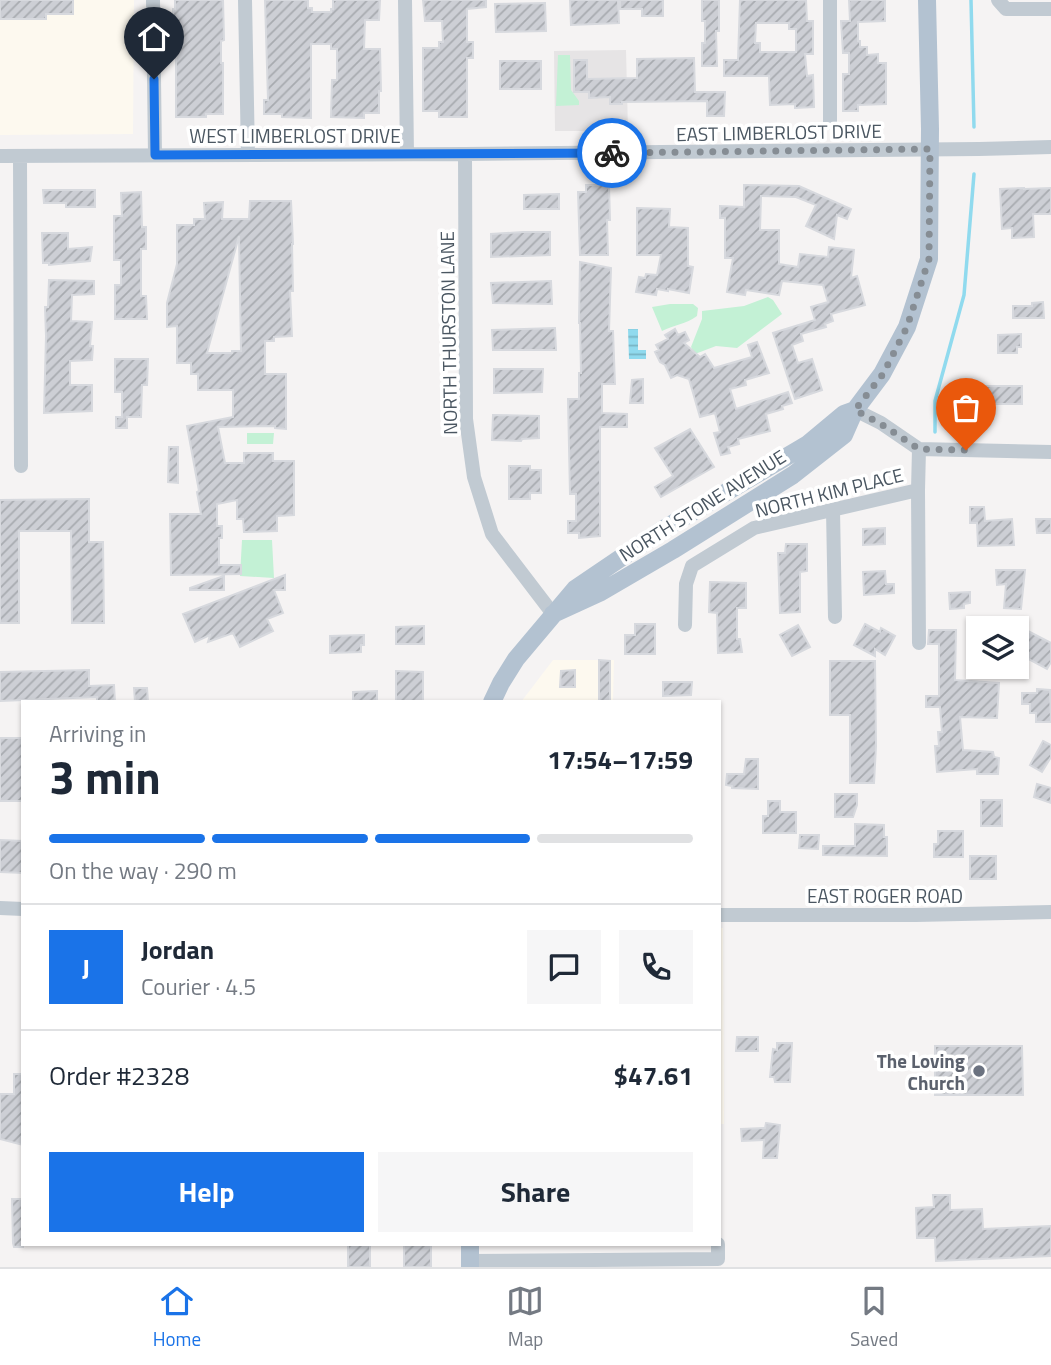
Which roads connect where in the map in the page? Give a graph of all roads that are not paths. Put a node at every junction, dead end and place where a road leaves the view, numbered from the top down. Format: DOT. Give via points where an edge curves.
graph roads {
  1 [pos="153,0"];
  2 [pos="245,0"];
  3 [pos="405,0"];
  4 [pos="830,0"];
  5 [pos="927,0"];
  6 [pos="1002,5"];
  7 [pos="1051,9"];
  8 [pos="830,123"];
  9 [pos="1051,146"];
  10 [pos="930,149"];
  11 [pos="465,154"];
  12 [pos="155,155"];
  13 [pos="248,155"];
  14 [pos="407,155"];
  15 [pos="0,156"];
  16 [pos="20,156"];
  17 [pos="855,410"];
  18 [pos="919,449"];
  19 [pos="1051,452"];
  20 [pos="21,466"];
  21 [pos="918,490"];
  22 [pos="833,510"];
  23 [pos="553,614"];
  24 [pos="835,617"];
  25 [pos="685,625"];
  26 [pos="919,643"];
  27 [pos="493,700"];
  28 [pos="0,908"];
  29 [pos="21,909"];
  30 [pos="1051,912"];
  31 [pos="721,915"];
  32 [pos="718,1246"];
  33 [pos="470,1257"];
  1 -- 12 [label="street"];
  2 -- 13 [label="street"];
  3 -- 14 [label="street"];
  4 -- 8 [label="street"];
  5 -- 10 [label="main road, NORTH STONE AVENUE"];
  6 -- 7 [label="street"];
  9 -- 10 [label="street, EAST LIMBERLOST DRIVE"];
  10 -- 11 [label="street, EAST LIMBERLOST DRIVE"];
  10 -- 17 [label="main road, NORTH STONE AVENUE" via="929,259 907,327 883,374"];
  11 -- 14 [label="street, WEST LIMBERLOST DRIVE"];
  11 -- 23 [label="street, NORTH THURSTON LANE" via="466,419 474,477 492,534"];
  12 -- 13 [label="street, WEST LIMBERLOST DRIVE"];
  12 -- 16 [label="street, WEST LIMBERLOST DRIVE"];
  13 -- 14 [label="street, WEST LIMBERLOST DRIVE"];
  15 -- 16 [label="street, WEST LIMBERLOST DRIVE"];
  16 -- 20 [label="street"];
  17 -- 18 [label="street"];
  17 -- 23 [label="main road, NORTH STONE AVENUE" via="844,435 793,475 613,585"];
  18 -- 19 [label="street"];
  18 -- 21 [label="street"];
  21 -- 22 [label="street, NORTH KIM PLACE"];
  21 -- 26 [label="street"];
  22 -- 24 [label="street"];
  22 -- 25 [label="street, NORTH KIM PLACE" via="754,528 692,566 686,584"];
  23 -- 27 [label="main road, NORTH STONE AVENUE" via="516,659"];
  28 -- 29 [label="street"];
  30 -- 31 [label="street, EAST ROGER ROAD"];
  32 -- 33 [label="street" via="718,1259"];
}
